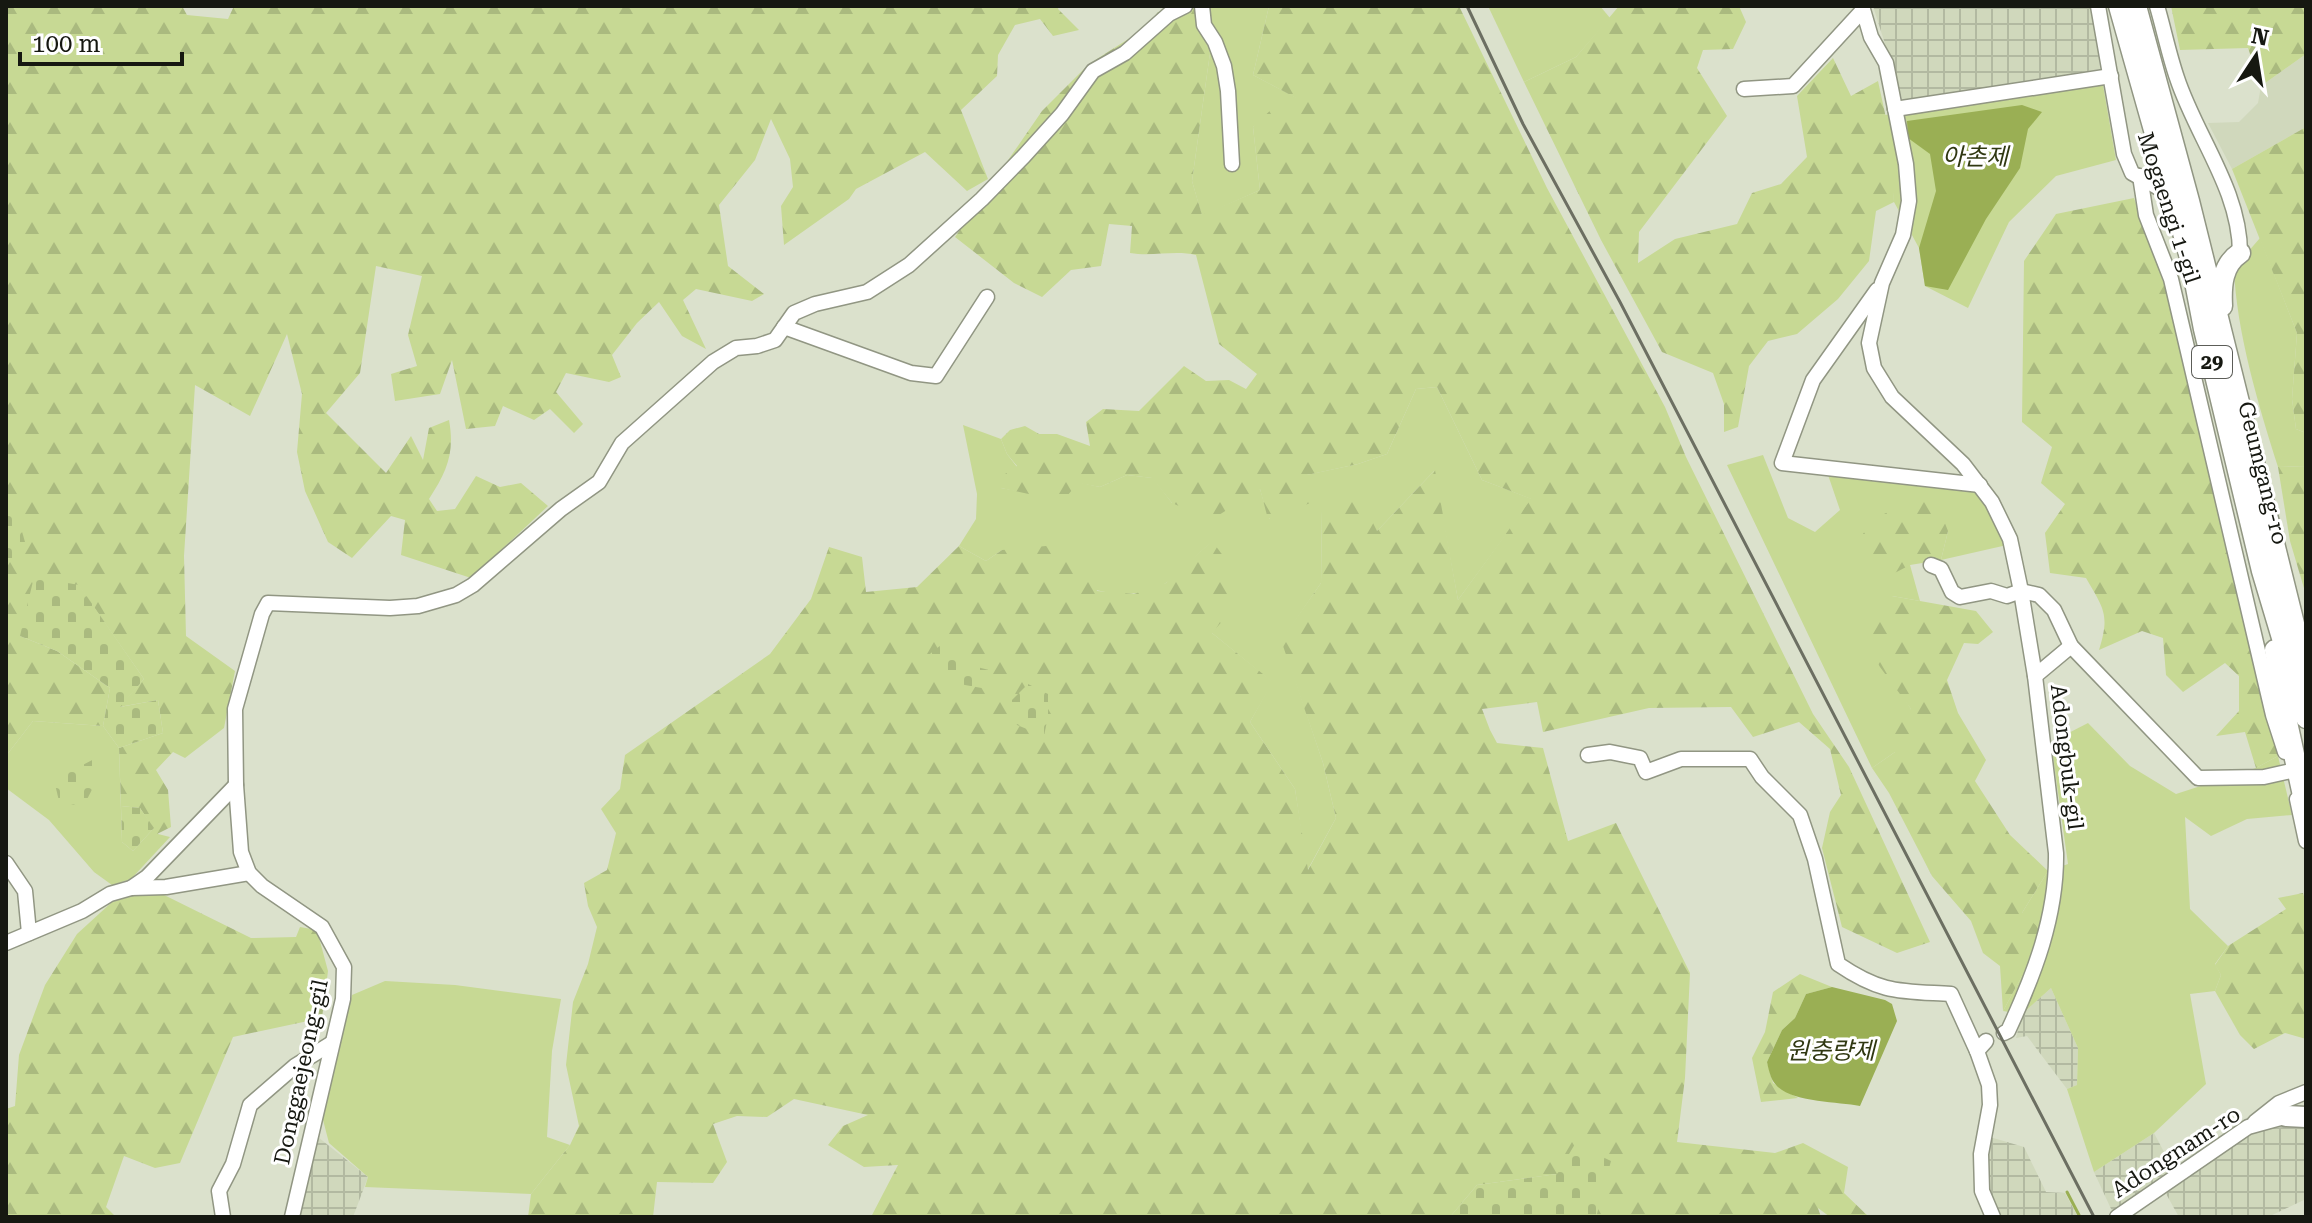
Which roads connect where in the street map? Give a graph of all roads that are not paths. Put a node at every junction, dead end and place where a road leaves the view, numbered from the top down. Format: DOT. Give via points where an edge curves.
graph roads {
  1 [pos="1185,6"];
  2 [pos="1202,6"];
  3 [pos="2098,6"];
  4 [pos="2119,6"];
  5 [pos="2136,6"];
  6 [pos="2157,6"];
  7 [pos="1862,9"];
  8 [pos="2111,76"];
  9 [pos="1744,89"];
  10 [pos="1895,109"];
  11 [pos="2156,135"];
  12 [pos="1232,164"];
  13 [pos="2140,176"];
  14 [pos="2181,198"];
  15 [pos="2240,253"];
  16 [pos="1882,283"];
  17 [pos="987,297"];
  18 [pos="784,327"];
  19 [pos="2223,338"];
  20 [pos="1980,485"];
  21 [pos="1931,565"];
  22 [pos="2272,574"];
  23 [pos="2021,591"];
  24 [pos="2306,634"];
  25 [pos="2071,646"];
  26 [pos="2306,672"];
  27 [pos="2035,676"];
  28 [pos="2306,718"];
  29 [pos="1588,755"];
  30 [pos="2291,771"];
  31 [pos="236,785"];
  32 [pos="2306,809"];
  33 [pos="2306,841"];
  34 [pos="6,863"];
  35 [pos="249,873"];
  36 [pos="131,888"];
  37 [pos="29,933"];
  38 [pos="6,943"];
  39 [pos="2004,1033"];
  40 [pos="332,1043"];
  41 [pos="2306,1092"];
  42 [pos="2299,1115"];
  43 [pos="2248,1127"];
  44 [pos="223,1217"];
  45 [pos="292,1217"];
  46 [pos="1993,1217"];
  47 [pos="2117,1217"];
  1 -- 18 [label="street" via="1093,71 1024,156 913,262 867,292 794,313"];
  2 -- 12 [label="street" via="1204,25 1224,66"];
  3 -- 8 [label="street, Mogaengi 1-gil"];
  4 -- 11 [label="highway, Geumgang-ro / 29"];
  5 -- 14 [label="highway, Geumgang-ro / 29"];
  6 -- 15 [label="street" via="2177,80 2231,205"];
  7 -- 9 [label="street" via="1793,86"];
  7 -- 10 [label="street, Adongbuk-gil" via="1886,63"];
  8 -- 10 [label="street"];
  8 -- 13 [label="street, Mogaengi 1-gil" via="2124,154 2132,173"];
  10 -- 16 [label="street, Adongbuk-gil" via="1909,201 1903,235"];
  11 -- 13 [label="street" via="2152,161"];
  11 -- 14 [label="highway, Geumgang-ro / 29"];
  13 -- 14 [label="street"];
  13 -- 30 [label="street, Mogaengi 1-gil" via="2146,215 2171,279 2273,715"];
  14 -- 15 [label="highway" via="2214,247"];
  14 -- 19 [label="highway, Geumgang-ro / 29"];
  14 -- 22 [label="highway, Geumgang-ro / 29" via="2204,329"];
  15 -- 19 [label="highway" via="2230,260 2221,291"];
  16 -- 20 [label="street, Adongbuk-gil" via="1869,343 1874,368 1892,397"];
  16 -- 20 [label="street, Adongbuk-gil" via="1813,380 1782,463"];
  17 -- 18 [label="street" via="936,376 911,373"];
  18 -- 31 [label="street" via="775,340 736,348 713,362 622,443 599,482 456,595 390,608 268,603 235,709"];
  19 -- 22 [label="highway, Geumgang-ro / 29"];
  20 -- 23 [label="street, Adongbuk-gil" via="2010,539"];
  21 -- 23 [label="street" via="1941,569 1960,597"];
  22 -- 24 [label="highway"];
  22 -- 26 [label="highway, Geumgang-ro / 29"];
  22 -- 28 [label="highway, Geumgang-ro / 29"];
  22 -- 32 [label="highway" via="2288,727"];
  23 -- 25 [label="street" via="2039,595 2054,610"];
  23 -- 27 [label="street, Adongbuk-gil"];
  25 -- 27 [label="street"];
  25 -- 30 [label="street" via="2198,778"];
  27 -- 39 [label="street, Adongbuk-gil" via="2057,877 2045,938"];
  29 -- 46 [label="street" via="1610,752 1640,758 1646,772 1681,759 1750,759 1800,815 1838,964 1861,980 1894,992 1951,994 1981,1046 1990,1105 1981,1154 1982,1191"];
  30 -- 33 [label="street, Mogaengi 1-gil"];
  31 -- 35 [label="street" via="241,852"];
  31 -- 36 [label="street"];
  34 -- 37 [label="street" via="25,891"];
  35 -- 36 [label="street"];
  35 -- 40 [label="street, Donggaejeong-gil" via="322,927 344,967 343,999"];
  36 -- 37 [label="street"];
  37 -- 38 [label="street"];
  40 -- 44 [label="street" via="250,1105 233,1164 219,1191"];
  40 -- 45 [label="street, Donggaejeong-gil"];
  41 -- 43 [label="street" via="2279,1103"];
  42 -- 43 [label="street, Adongnam-ro"];
  43 -- 47 [label="street, Adongnam-ro"];
}
